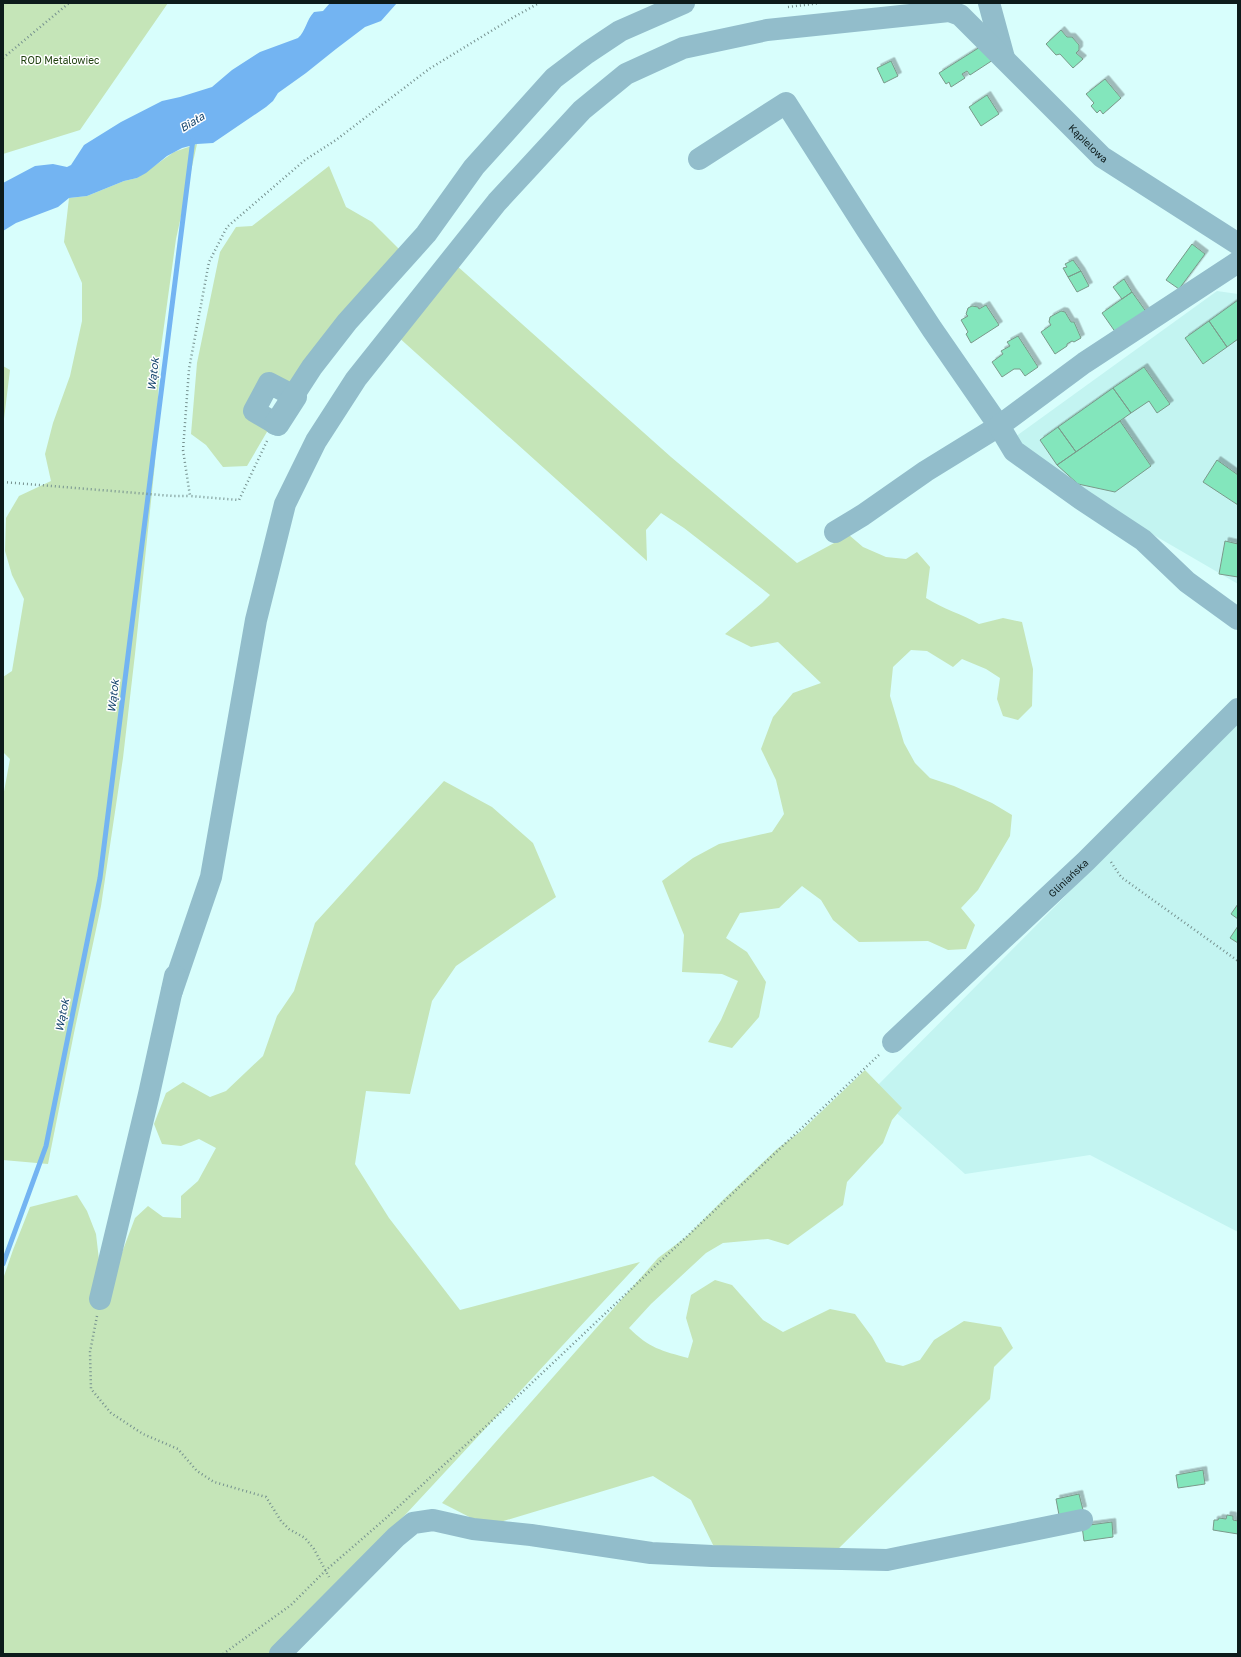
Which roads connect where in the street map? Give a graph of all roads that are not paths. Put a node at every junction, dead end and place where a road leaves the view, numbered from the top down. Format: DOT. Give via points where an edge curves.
graph roads {
  1 [pos="684,3"];
  2 [pos="988,3"];
  3 [pos="1005,60"];
  4 [pos="699,160"];
  5 [pos="1238,244"];
  6 [pos="1238,262"];
  7 [pos="293,395"];
  8 [pos="999,426"];
  9 [pos="835,532"];
  10 [pos="1238,619"];
  11 [pos="1238,709"];
  12 [pos="893,1042"];
  13 [pos="100,1299"];
  14 [pos="1082,1520"];
  15 [pos="280,1654"];
  1 -- 7 [label="street" via="620,31 554,78 474,167 426,234 347,322"];
  2 -- 3 [label="street"];
  3 -- 5 [label="street, Kąpielowa" via="1102,157"];
  3 -- 13 [label="street, Kąpielowa" via="960,15 949,11 767,30 683,48 626,74 582,110 497,202 356,379 316,441 284,504 256,620 211,876 181,950"];
  4 -- 8 [label="street" via="786,103 866,230"];
  6 -- 8 [label="street" via="1084,363"];
  7 -- 7 [label="street" via="269,383 254,411 278,425 296,397"];
  8 -- 9 [label="street"];
  8 -- 10 [label="street" via="1014,451 1143,540 1187,582"];
  11 -- 12 [label="street, Gliniańska" via="1100,847"];
  14 -- 15 [label="street" via="887,1560 651,1553 473,1529 433,1520 413,1523"];
}
